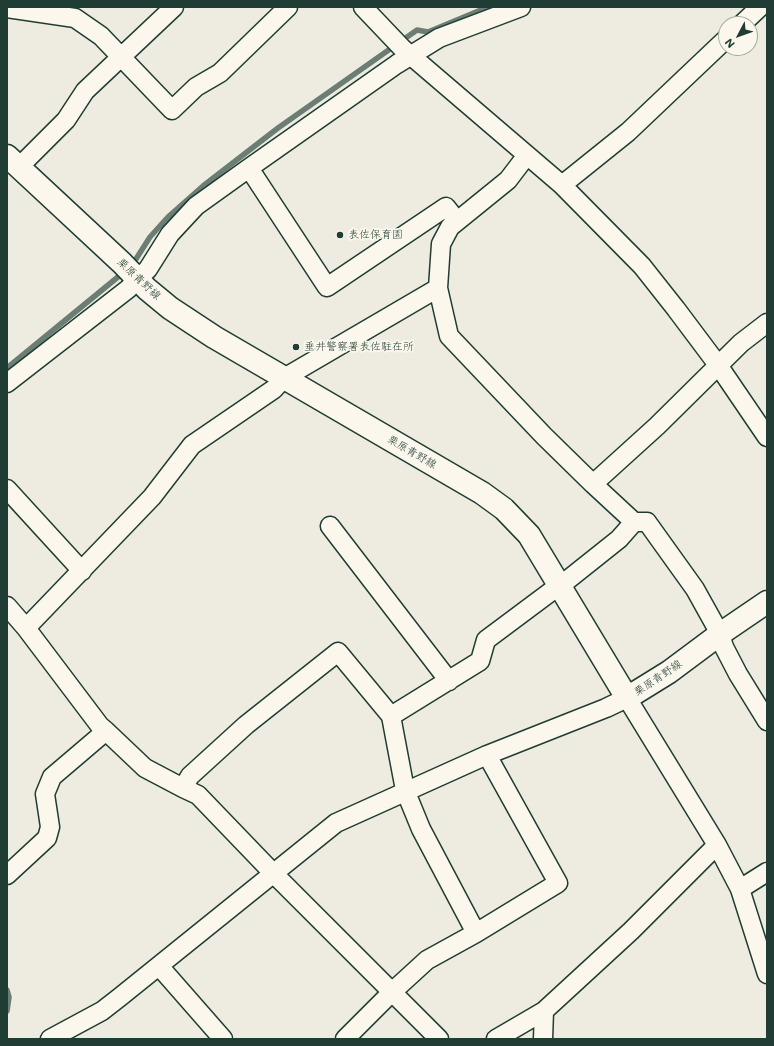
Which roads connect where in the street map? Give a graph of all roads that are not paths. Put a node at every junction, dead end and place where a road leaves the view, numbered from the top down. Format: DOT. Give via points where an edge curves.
graph roads {
  1 [pos="174,7"];
  2 [pos="288,7"];
  3 [pos="363,7"];
  4 [pos="521,7"];
  5 [pos="760,7"];
  6 [pos="7,8"];
  7 [pos="750,16"];
  8 [pos="402,46"];
  9 [pos="718,47"];
  10 [pos="121,58"];
  11 [pos="527,154"];
  12 [pos="13,161"];
  13 [pos="249,168"];
  14 [pos="562,184"];
  15 [pos="457,221"];
  16 [pos="130,273"];
  17 [pos="438,288"];
  18 [pos="767,323"];
  19 [pos="718,365"];
  20 [pos="284,378"];
  21 [pos="7,383"];
  22 [pos="767,437"];
  23 [pos="593,484"];
  24 [pos="7,489"];
  25 [pos="634,522"];
  26 [pos="330,526"];
  27 [pos="82,571"];
  28 [pos="560,586"];
  29 [pos="767,602"];
  30 [pos="7,606"];
  31 [pos="26,628"];
  32 [pos="720,634"];
  33 [pos="449,681"];
  34 [pos="628,698"];
  35 [pos="391,716"];
  36 [pos="767,721"];
  37 [pos="106,731"];
  38 [pos="487,755"];
  39 [pos="183,788"];
  40 [pos="405,790"];
  41 [pos="717,845"];
  42 [pos="767,872"];
  43 [pos="274,874"];
  44 [pos="7,875"];
  45 [pos="740,889"];
  46 [pos="476,933"];
  47 [pos="762,943"];
  48 [pos="159,966"];
  49 [pos="767,974"];
  50 [pos="392,992"];
  51 [pos="544,1011"];
  52 [pos="50,1039"];
  53 [pos="223,1039"];
  54 [pos="345,1039"];
  55 [pos="439,1039"];
  56 [pos="496,1039"];
  57 [pos="543,1039"];
  1 -- 10 [label="street"];
  2 -- 10 [label="street" via="220,73 196,87 172,110"];
  3 -- 8 [label="street"];
  4 -- 8 [label="street" via="439,38"];
  5 -- 7 [label="street"];
  6 -- 10 [label="street" via="75,18 101,36"];
  8 -- 11 [label="street"];
  8 -- 13 [label="street"];
  9 -- 14 [label="street" via="628,132"];
  10 -- 12 [label="street" via="85,91 66,120"];
  11 -- 14 [label="street"];
  11 -- 15 [label="street" via="508,180"];
  12 -- 16 [label="main road, 栗原青野線"];
  13 -- 15 [label="street" via="327,287 446,207"];
  13 -- 16 [label="street" via="196,206 170,234 148,269"];
  14 -- 19 [label="street" via="642,266"];
  15 -- 17 [label="street" via="450,227 441,244"];
  16 -- 20 [label="main road, 栗原青野線" via="170,308"];
  16 -- 21 [label="street"];
  17 -- 20 [label="street"];
  17 -- 23 [label="street" via="449,336"];
  18 -- 19 [label="street"];
  19 -- 22 [label="street"];
  19 -- 23 [label="street" via="657,426"];
  20 -- 27 [label="street" via="274,388 192,446 152,497"];
  20 -- 28 [label="main road, 栗原青野線" via="482,493 504,509 529,535"];
  23 -- 25 [label="street"];
  24 -- 27 [label="street"];
  25 -- 28 [label="street" via="619,539"];
  25 -- 32 [label="street" via="647,522 695,589"];
  26 -- 33 [label="street"];
  27 -- 31 [label="street"];
  28 -- 33 [label="street" via="486,640 480,661"];
  28 -- 34 [label="main road, 栗原青野線"];
  29 -- 32 [label="main road, 栗原青野線"];
  30 -- 31 [label="street"];
  31 -- 37 [label="street"];
  32 -- 34 [label="main road, 栗原青野線" via="669,672"];
  32 -- 36 [label="street" via="738,674"];
  33 -- 35 [label="street"];
  34 -- 38 [label="street"];
  34 -- 41 [label="street"];
  35 -- 39 [label="street" via="338,652 246,725 190,776"];
  35 -- 40 [label="street"];
  37 -- 39 [label="street" via="145,768"];
  37 -- 44 [label="street" via="52,777 45,794 50,827 47,838"];
  38 -- 40 [label="street"];
  38 -- 46 [label="street" via="558,883"];
  39 -- 43 [label="street" via="198,795"];
  40 -- 43 [label="street" via="336,823"];
  40 -- 46 [label="street" via="420,829"];
  41 -- 45 [label="street"];
  41 -- 51 [label="street" via="631,931"];
  42 -- 45 [label="street"];
  43 -- 48 [label="street"];
  43 -- 50 [label="street"];
  45 -- 47 [label="street"];
  46 -- 50 [label="street" via="427,960"];
  47 -- 49 [label="street"];
  48 -- 52 [label="street" via="102,1011"];
  48 -- 53 [label="street"];
  50 -- 54 [label="street"];
  50 -- 55 [label="street"];
  51 -- 56 [label="street"];
  51 -- 57 [label="street"];
}
